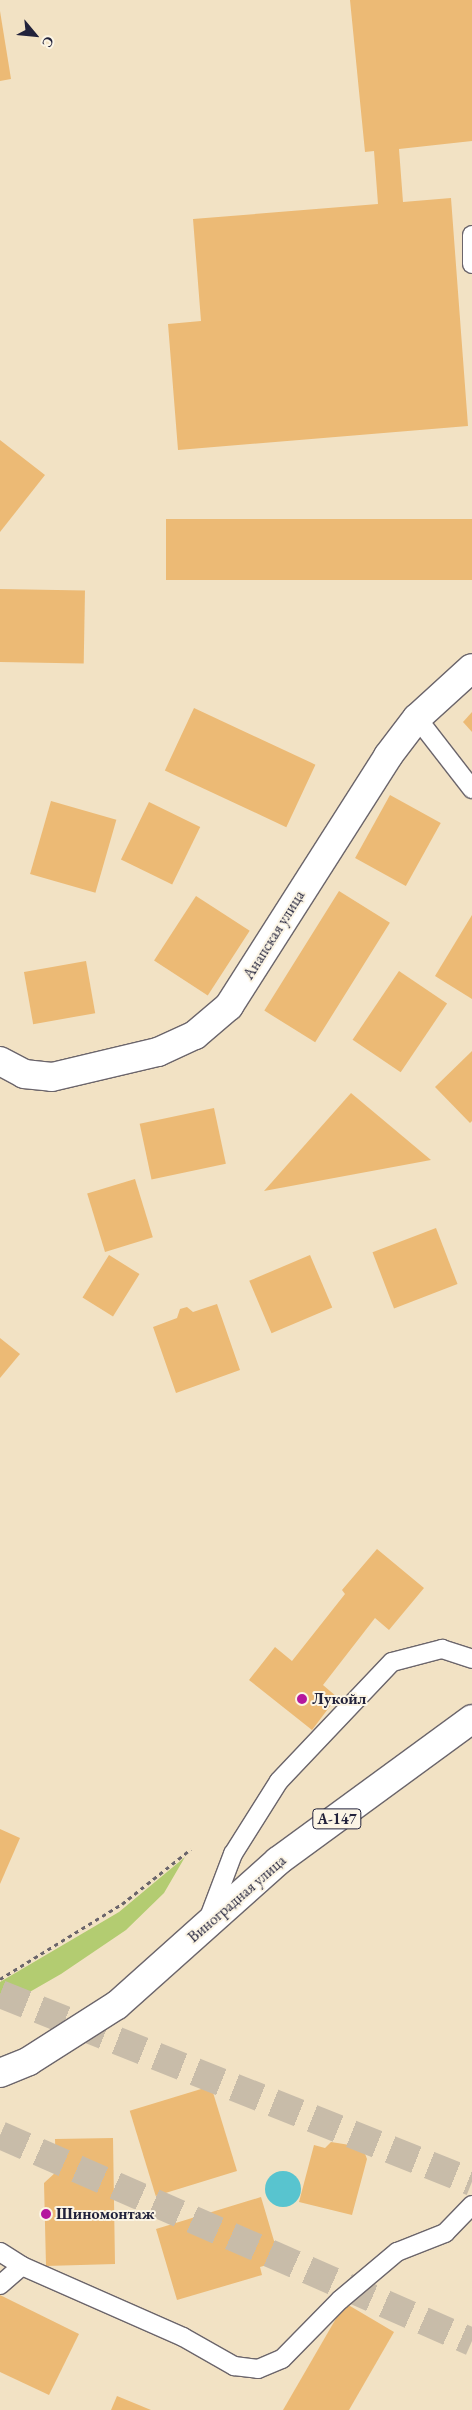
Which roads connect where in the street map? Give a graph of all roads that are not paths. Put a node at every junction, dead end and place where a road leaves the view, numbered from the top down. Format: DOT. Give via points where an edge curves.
graph roads {
  1 [pos="472,235"];
  2 [pos="472,264"];
  3 [pos="472,668"];
  4 [pos="416,718"];
  5 [pos="472,789"];
  6 [pos="0,1061"];
  7 [pos="472,1659"];
  8 [pos="472,1719"];
  9 [pos="206,1925"];
  10 [pos="0,2073"];
  11 [pos="472,2205"];
  12 [pos="0,2252"];
  13 [pos="22,2266"];
  14 [pos="0,2285"];
  1 -- 2 [label="lane"];
  3 -- 4 [label="street, Анапская улица"];
  4 -- 5 [label="lane"];
  4 -- 6 [label="street, Анапская улица" via="344,822 229,1006 195,1035 158,1052 52,1077 24,1074"];
  7 -- 9 [label="lane" via="442,1649 392,1662 279,1781 233,1854"];
  8 -- 9 [label="street, Виноградная улица / А-147" via="278,1861"];
  9 -- 10 [label="street, Виноградная улица / А-147" via="117,2005 29,2061"];
  11 -- 13 [label="lane" via="445,2233 397,2252 340,2300 282,2359 258,2370 234,2366 183,2337"];
  12 -- 13 [label="lane"];
  13 -- 14 [label="lane"];
}
